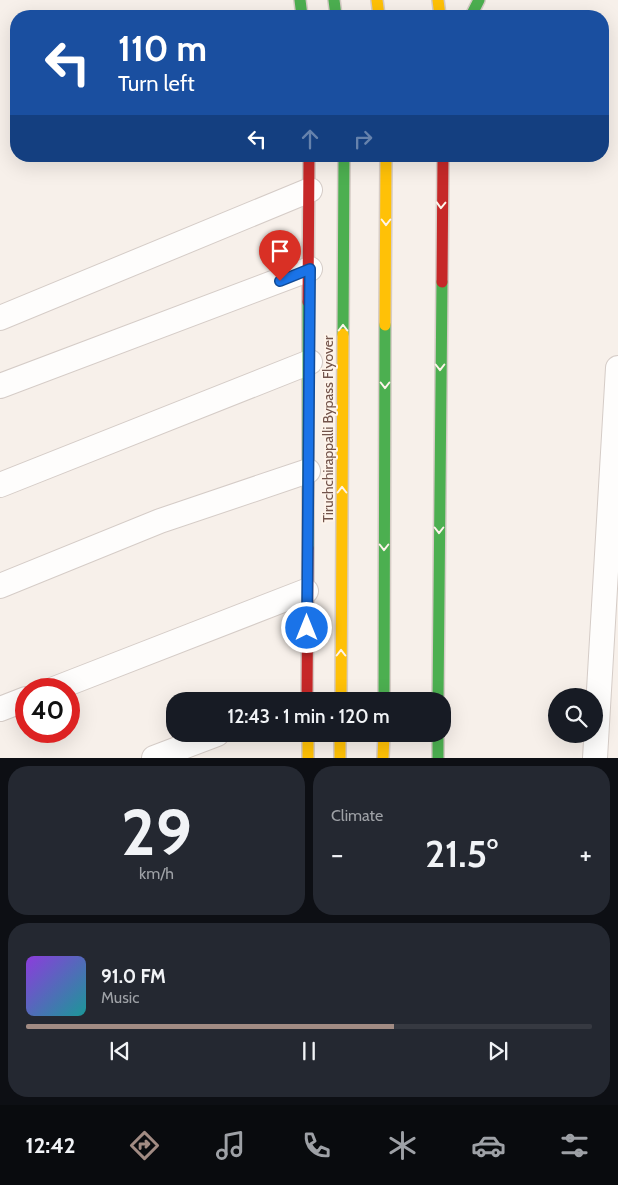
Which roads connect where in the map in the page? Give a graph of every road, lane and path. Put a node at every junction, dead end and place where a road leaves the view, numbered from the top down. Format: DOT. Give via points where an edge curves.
graph roads {
  1 [pos="309,162"];
  2 [pos="344,162"];
  3 [pos="386,162"];
  4 [pos="443,162"];
  5 [pos="310,190"];
  6 [pos="310,269"];
  7 [pos="0,318"];
  8 [pos="310,362"];
  9 [pos="618,368"];
  10 [pos="0,386"];
  11 [pos="616,445"];
  12 [pos="308,471"];
  13 [pos="0,485"];
  14 [pos="0,586"];
  15 [pos="306,591"];
  16 [pos="80,679"];
  17 [pos="307,692"];
  18 [pos="341,692"];
  19 [pos="384,692"];
  20 [pos="438,692"];
  21 [pos="15,703"];
  22 [pos="0,709"];
  23 [pos="196,742"];
  24 [pos="308,742"];
  25 [pos="340,742"];
  26 [pos="384,742"];
  27 [pos="438,742"];
  28 [pos="154,758"];
  29 [pos="308,758"];
  30 [pos="340,758"];
  31 [pos="384,758"];
  32 [pos="438,758"];
  33 [pos="595,758"];
  1 -- 5 [label="main road"];
  18 -- 2 [label="main road, Tiruchchirappalli Bypass Flyover, one-way"];
  3 -- 19 [label="main road, one-way"];
  4 -- 20 [label="main road, one-way"];
  5 -- 6 [label="main road"];
  5 -- 7 [label="street"];
  6 -- 8 [label="main road"];
  6 -- 10 [label="street"];
  8 -- 12 [label="main road"];
  8 -- 13 [label="street"];
  9 -- 11 [label="street"];
  11 -- 33 [label="street"];
  12 -- 14 [label="street" via="160,521"];
  12 -- 15 [label="main road"];
  15 -- 16 [label="street"];
  15 -- 17 [label="main road"];
  21 -- 22 [label="street"];
  23 -- 28 [label="street"];
  24 -- 29 [label="main road"];
  25 -- 30 [label="main road"];
  26 -- 31 [label="main road"];
  27 -- 32 [label="main road"];
}
